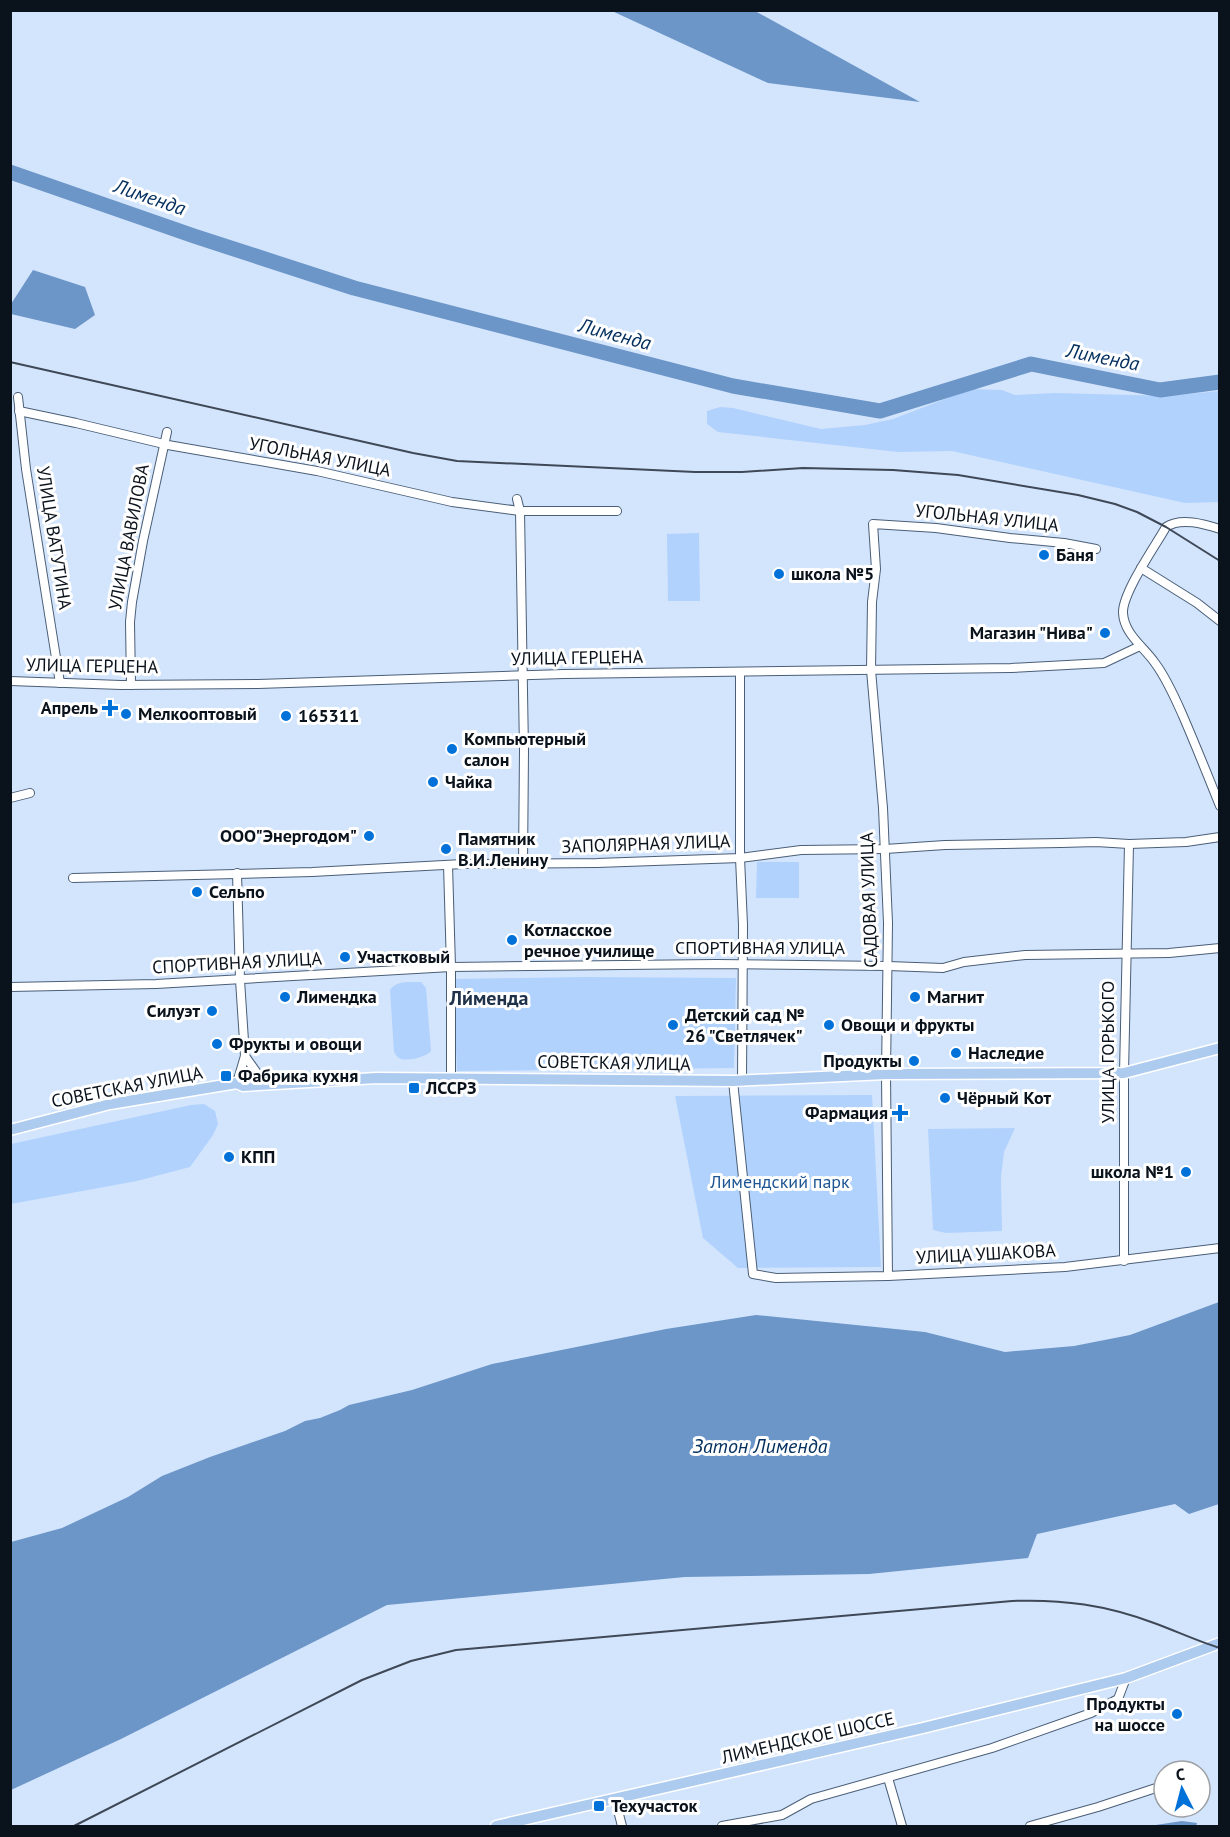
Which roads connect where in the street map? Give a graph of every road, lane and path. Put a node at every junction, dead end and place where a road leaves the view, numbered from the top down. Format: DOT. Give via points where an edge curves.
graph roads {
  1 [pos="18,397"];
  2 [pos="19,411"];
  3 [pos="167,432"];
  4 [pos="164,444"];
  5 [pos="517,500"];
  6 [pos="520,511"];
  7 [pos="617,511"];
  8 [pos="873,524"];
  9 [pos="1220,529"];
  10 [pos="1096,549"];
  11 [pos="1141,568"];
  12 [pos="1220,621"];
  13 [pos="1140,646"];
  14 [pos="871,670"];
  15 [pos="740,672"];
  16 [pos="522,676"];
  17 [pos="10,681"];
  18 [pos="60,683"];
  19 [pos="131,685"];
  20 [pos="30,793"];
  21 [pos="10,798"];
  22 [pos="1220,806"];
  23 [pos="1220,837"];
  24 [pos="1129,844"];
  25 [pos="885,849"];
  26 [pos="740,858"];
  27 [pos="523,864"];
  28 [pos="448,865"];
  29 [pos="237,873"];
  30 [pos="73,878"];
  31 [pos="1220,948"];
  32 [pos="1126,954"];
  33 [pos="743,965"];
  34 [pos="888,966"];
  35 [pos="451,967"];
  36 [pos="240,980"];
  37 [pos="10,987"];
  38 [pos="1220,1048"];
  39 [pos="245,1056"];
  40 [pos="1124,1073"];
  41 [pos="886,1074"];
  42 [pos="451,1077"];
  43 [pos="738,1081"];
  44 [pos="237,1083"];
  45 [pos="264,1083"];
  46 [pos="10,1130"];
  47 [pos="1220,1248"];
  48 [pos="1124,1261"];
  49 [pos="888,1276"];
  50 [pos="1220,1643"];
  51 [pos="1126,1678"];
  52 [pos="888,1778"];
  53 [pos="1152,1789"];
  54 [pos="615,1799"];
  55 [pos="496,1827"];
  56 [pos="622,1827"];
  57 [pos="722,1827"];
  58 [pos="902,1827"];
  59 [pos="1030,1827"];
  1 -- 2 [label="street, УЛИЦА ВАТУТИНА"];
  2 -- 4 [label="street, УГОЛЬНАЯ УЛИЦА"];
  2 -- 18 [label="street, УЛИЦА ВАТУТИНА"];
  3 -- 4 [label="street, УЛИЦА ВАВИЛОВА"];
  4 -- 6 [label="street, УГОЛЬНАЯ УЛИЦА" via="317,471 452,502"];
  4 -- 19 [label="street, УЛИЦА ВАВИЛОВА" via="132,602"];
  5 -- 6 [label="street"];
  6 -- 7 [label="street, УГОЛЬНАЯ УЛИЦА"];
  6 -- 16 [label="street"];
  8 -- 10 [label="street, УГОЛЬНАЯ УЛИЦА" via="936,528"];
  8 -- 14 [label="street, САДОВАЯ УЛИЦА" via="876,569"];
  9 -- 11 [label="street" via="1175,522 1166,527"];
  11 -- 12 [label="street"];
  11 -- 13 [label="street" via="1123,611 1127,627"];
  13 -- 14 [label="street, УЛИЦА ГЕРЦЕНА" via="1104,663"];
  13 -- 22 [label="street" via="1171,689"];
  14 -- 15 [label="street, УЛИЦА ГЕРЦЕНА"];
  14 -- 25 [label="street, САДОВАЯ УЛИЦА"];
  15 -- 16 [label="street, УЛИЦА ГЕРЦЕНА"];
  15 -- 26 [label="street"];
  16 -- 19 [label="street, УЛИЦА ГЕРЦЕНА"];
  16 -- 27 [label="street"];
  17 -- 18 [label="street, УЛИЦА ГЕРЦЕНА"];
  18 -- 19 [label="street, УЛИЦА ГЕРЦЕНА"];
  20 -- 21 [label="street"];
  23 -- 24 [label="street, ЗАПОЛЯРНАЯ УЛИЦА"];
  24 -- 25 [label="street, ЗАПОЛЯРНАЯ УЛИЦА"];
  24 -- 32 [label="street, УЛИЦА ГОРЬКОГО"];
  25 -- 26 [label="street, ЗАПОЛЯРНАЯ УЛИЦА" via="801,850"];
  25 -- 34 [label="street, САДОВАЯ УЛИЦА"];
  26 -- 27 [label="street, ЗАПОЛЯРНАЯ УЛИЦА"];
  26 -- 33 [label="street"];
  27 -- 28 [label="street, ЗАПОЛЯРНАЯ УЛИЦА"];
  28 -- 29 [label="street, ЗАПОЛЯРНАЯ УЛИЦА"];
  28 -- 35 [label="street"];
  29 -- 30 [label="street, ЗАПОЛЯРНАЯ УЛИЦА"];
  29 -- 36 [label="street"];
  31 -- 32 [label="street, СПОРТИВНАЯ УЛИЦА"];
  32 -- 34 [label="street, СПОРТИВНАЯ УЛИЦА" via="1025,955 943,968"];
  32 -- 40 [label="street, УЛИЦА ГОРЬКОГО"];
  33 -- 34 [label="street, СПОРТИВНАЯ УЛИЦА"];
  33 -- 35 [label="street, СПОРТИВНАЯ УЛИЦА"];
  33 -- 43 [label="street"];
  34 -- 41 [label="street, САДОВАЯ УЛИЦА"];
  35 -- 36 [label="street, СПОРТИВНАЯ УЛИЦА"];
  35 -- 42 [label="street"];
  36 -- 37 [label="street, СПОРТИВНАЯ УЛИЦА"];
  36 -- 39 [label="street"];
  38 -- 40 [label="main road, СОВЕТСКАЯ УЛИЦА"];
  39 -- 44 [label="street"];
  39 -- 45 [label="street"];
  40 -- 41 [label="main road, СОВЕТСКАЯ УЛИЦА"];
  40 -- 48 [label="street, УЛИЦА ГОРЬКОГО"];
  41 -- 43 [label="main road, СОВЕТСКАЯ УЛИЦА"];
  41 -- 49 [label="street, САДОВАЯ УЛИЦА"];
  42 -- 43 [label="main road, СОВЕТСКАЯ УЛИЦА"];
  42 -- 45 [label="main road, СОВЕТСКАЯ УЛИЦА"];
  43 -- 49 [label="street, УЛИЦА УШАКОВА" via="753,1274 776,1278"];
  44 -- 45 [label="main road, СОВЕТСКАЯ УЛИЦА"];
  44 -- 46 [label="main road, СОВЕТСКАЯ УЛИЦА" via="110,1104"];
  47 -- 48 [label="street, УЛИЦА УШАКОВА"];
  48 -- 49 [label="street, УЛИЦА УШАКОВА"];
  50 -- 51 [label="main road, ЛИМЕНДСКОЕ ШОССЕ"];
  51 -- 52 [label="street" via="1118,1699 1091,1713 992,1748"];
  51 -- 54 [label="main road, ЛИМЕНДСКОЕ ШОССЕ"];
  52 -- 57 [label="street" via="811,1799 782,1815"];
  52 -- 58 [label="street"];
  53 -- 59 [label="street"];
  54 -- 55 [label="main road, ЛИМЕНДСКОЕ ШОССЕ"];
  54 -- 56 [label="street"];
}
